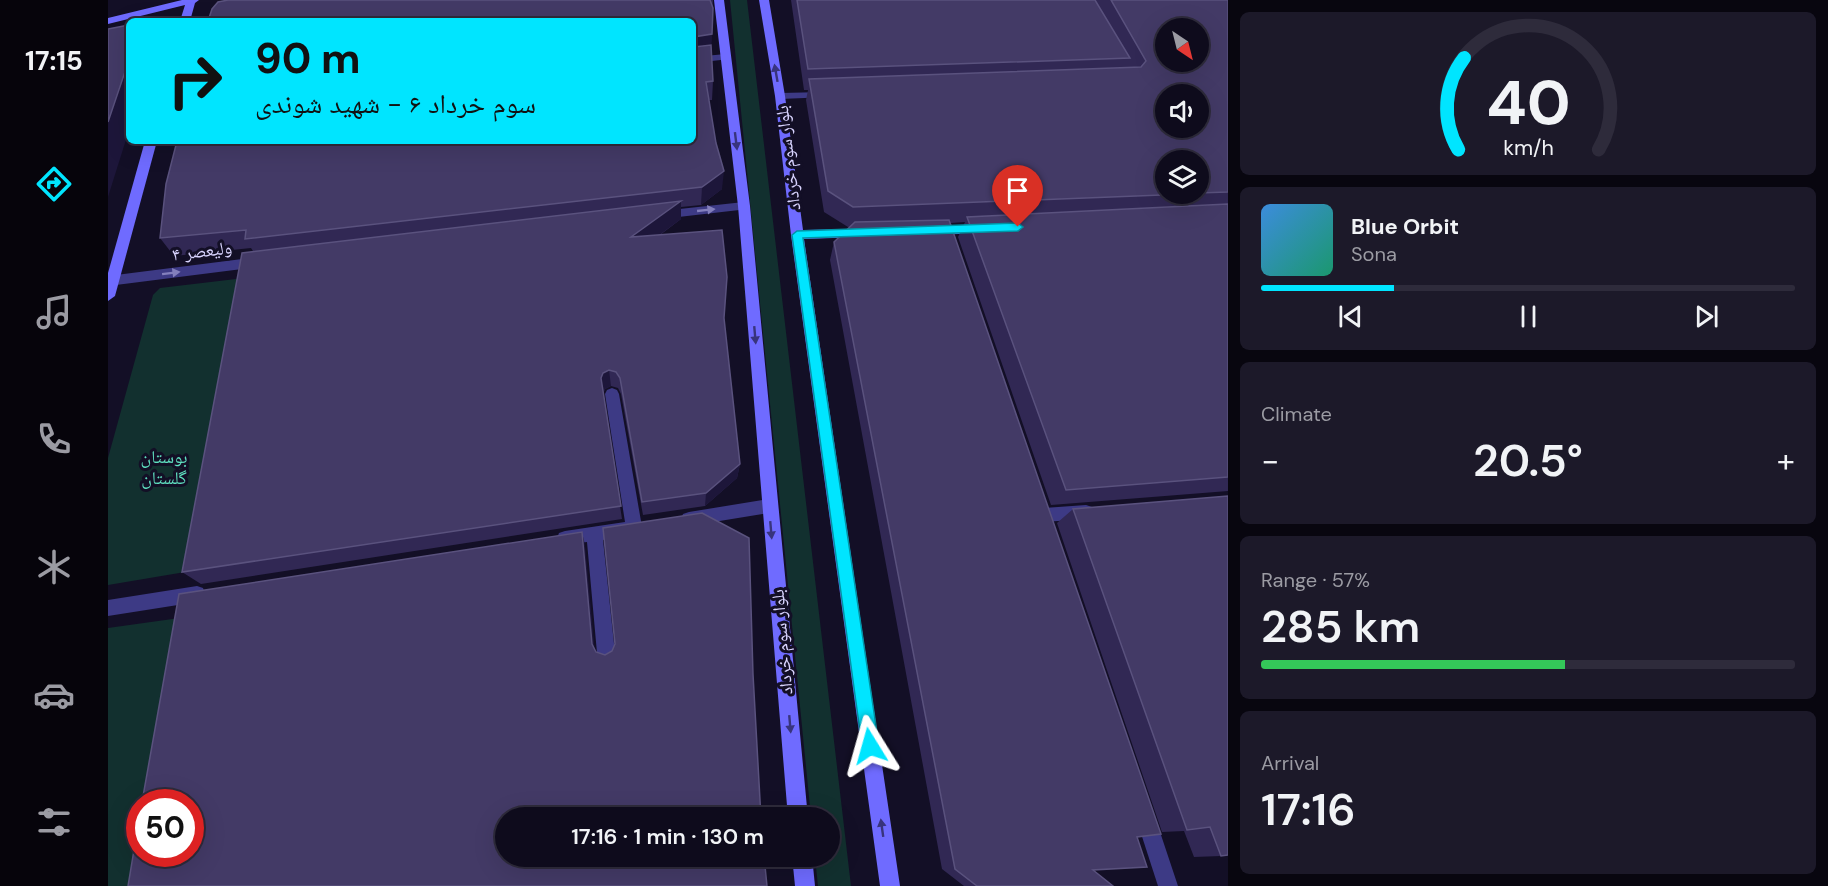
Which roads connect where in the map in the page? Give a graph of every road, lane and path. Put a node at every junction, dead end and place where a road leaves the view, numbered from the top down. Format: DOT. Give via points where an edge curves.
graph roads {
  1 [pos="193,0"];
  2 [pos="719,0"];
  3 [pos="764,0"];
  4 [pos="186,18"];
  5 [pos="108,21"];
  6 [pos="726,57"];
  7 [pos="696,60"];
  8 [pos="839,94"];
  9 [pos="780,96"];
  10 [pos="149,144"];
  11 [pos="744,206"];
  12 [pos="650,216"];
  13 [pos="994,228"];
  14 [pos="925,231"];
  15 [pos="878,232"];
  16 [pos="797,235"];
  17 [pos="276,260"];
  18 [pos="110,280"];
  19 [pos="108,296"];
  20 [pos="612,394"];
  21 [pos="769,506"];
  22 [pos="1101,510"];
  23 [pos="1044,515"];
  24 [pos="668,522"];
  25 [pos="594,534"];
  26 [pos="547,541"];
  27 [pos="215,591"];
  28 [pos="108,608"];
  29 [pos="606,653"];
  30 [pos="797,807"];
  31 [pos="1142,807"];
  32 [pos="803,867"];
  33 [pos="805,886"];
  34 [pos="890,886"];
  35 [pos="1168,886"];
  1 -- 4 [label="main road"];
  1 -- 5 [label="main road"];
  2 -- 6 [label="main road, بلوار سوم خرداد"];
  9 -- 3 [label="main road, بلوار سوم خرداد, one-way"];
  6 -- 7 [label="street"];
  6 -- 11 [label="main road, بلوار سوم خرداد, one-way"];
  8 -- 9 [label="street"];
  9 -- 16 [label="main road, بلوار سوم خرداد"];
  10 -- 18 [label="main road"];
  12 -- 11 [label="street, one-way"];
  11 -- 21 [label="main road, بلوار سوم خرداد, one-way"];
  13 -- 14 [label="main road" via="950,236"];
  15 -- 16 [label="main road"];
  34 -- 16 [label="main road, بلوار سوم خرداد, one-way"];
  18 -- 17 [label="street, ولیعصر ۴, one-way"];
  18 -- 19 [label="main road"];
  20 -- 25 [label="street" via="639,526"];
  21 -- 24 [label="street"];
  21 -- 30 [label="main road, بلوار سوم خرداد, one-way"];
  22 -- 23 [label="street"];
  25 -- 26 [label="street"];
  25 -- 29 [label="street"];
  27 -- 28 [label="street"];
  31 -- 35 [label="street"];
  32 -- 33 [label="main road"];
}
